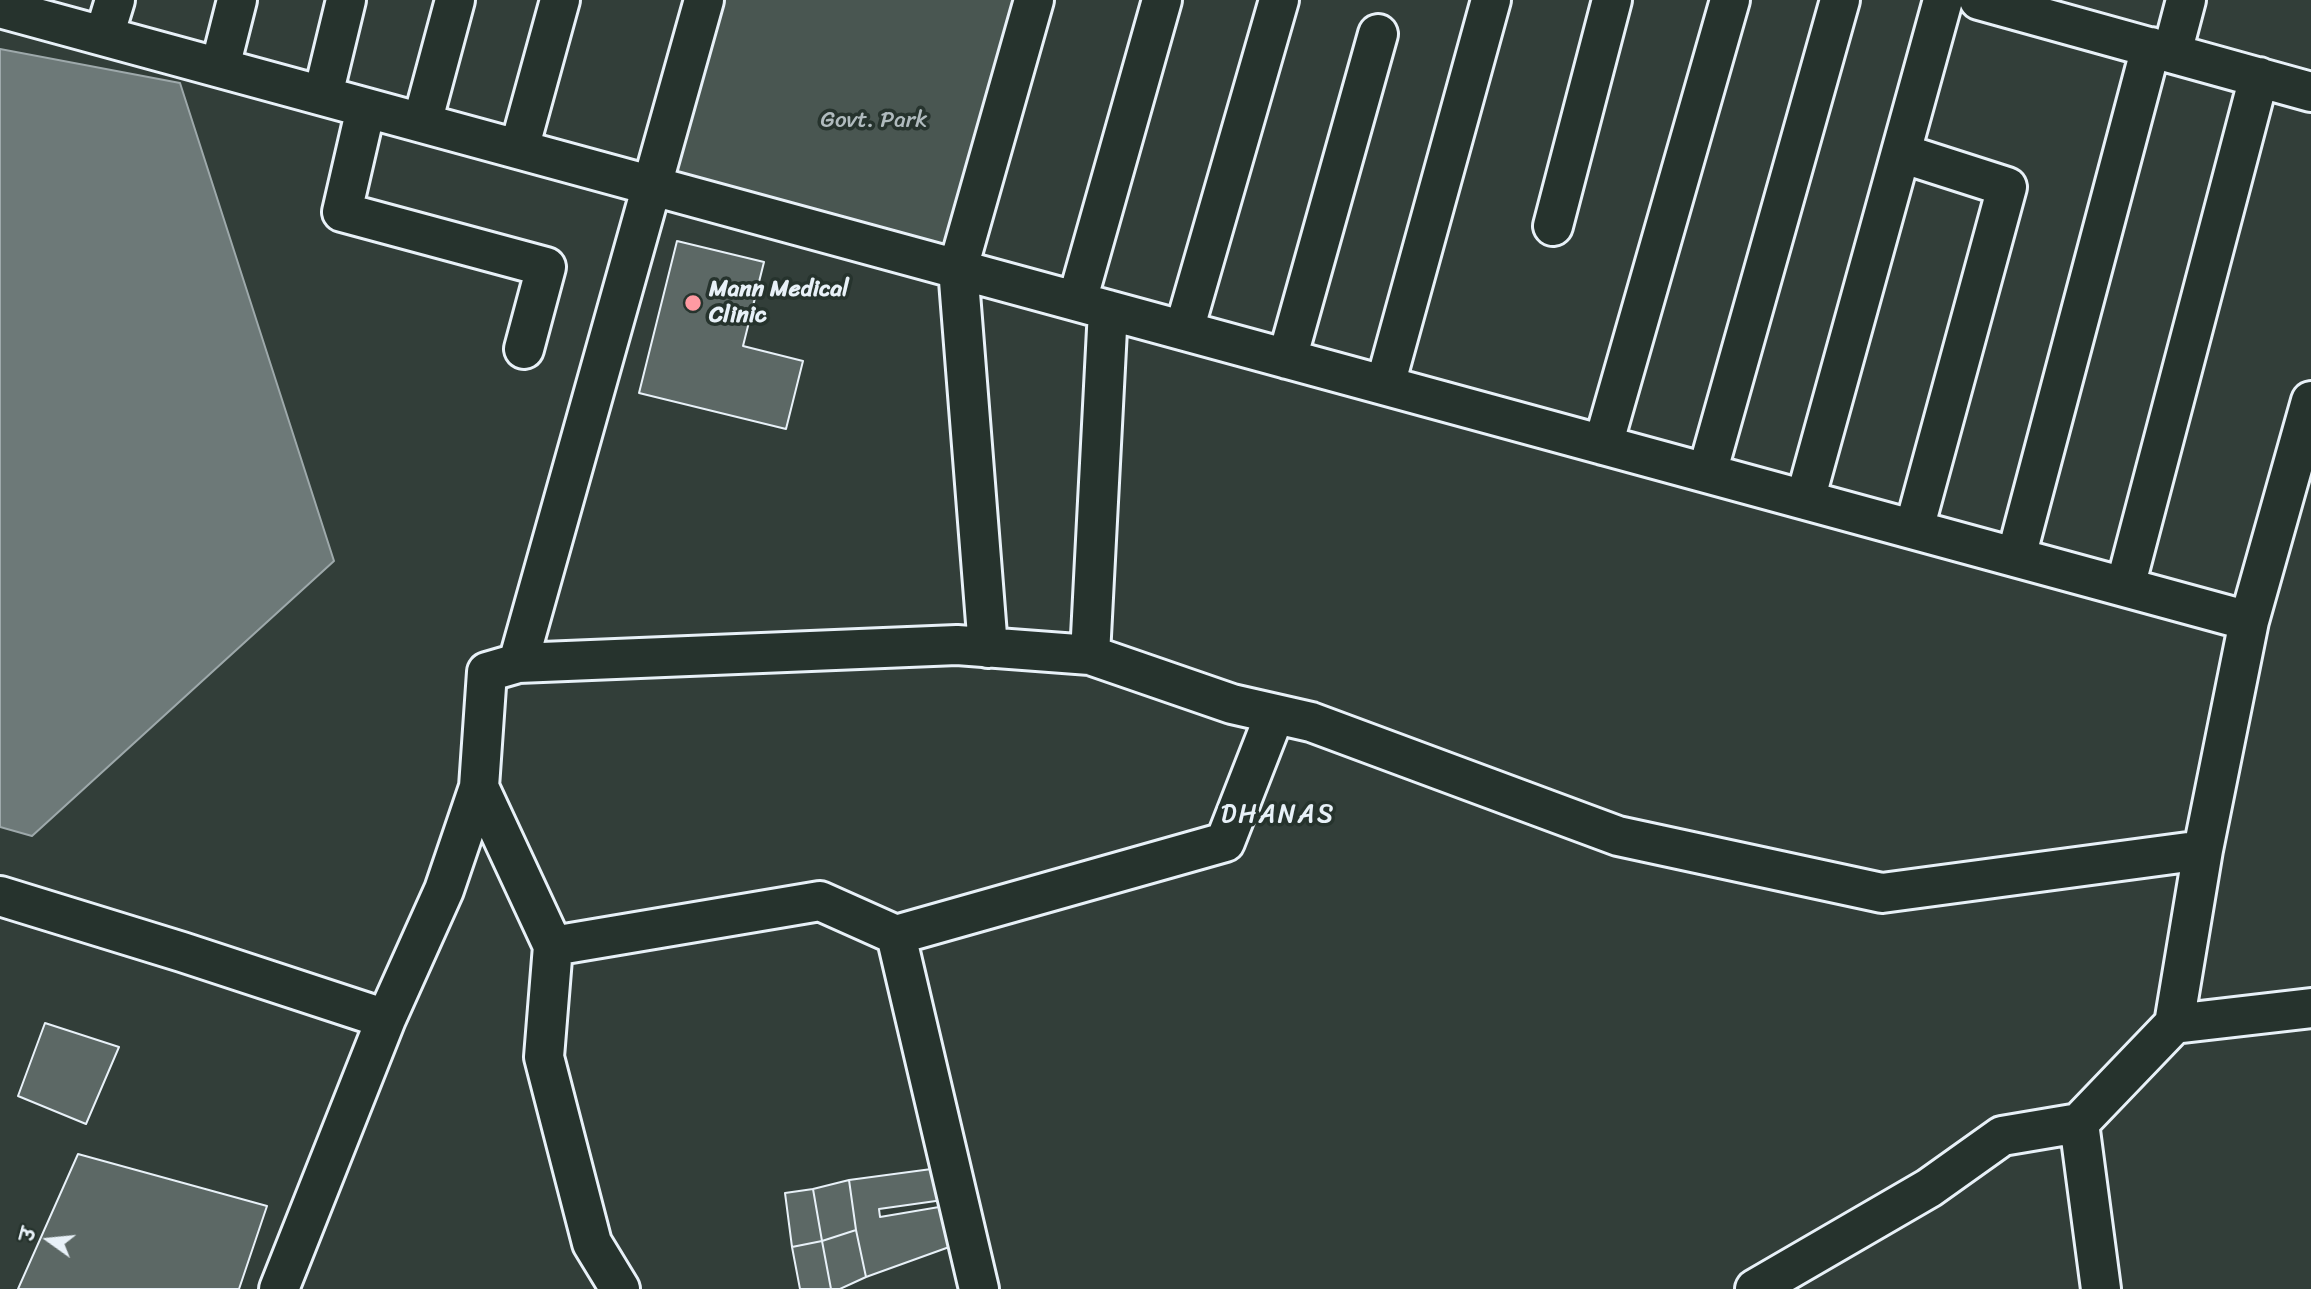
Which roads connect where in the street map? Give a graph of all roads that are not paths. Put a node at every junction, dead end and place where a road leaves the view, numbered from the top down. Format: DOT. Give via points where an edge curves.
graph roads {
  1 [pos="237,0"];
  2 [pos="346,0"];
  3 [pos="455,0"];
  4 [pos="561,0"];
  5 [pos="704,0"];
  6 [pos="1034,0"];
  7 [pos="1162,0"];
  8 [pos="1279,0"];
  9 [pos="1491,0"];
  10 [pos="1612,0"];
  11 [pos="1730,0"];
  12 [pos="1840,0"];
  13 [pos="1943,0"];
  14 [pos="1979,0"];
  15 [pos="2186,0"];
  16 [pos="2,5"];
  17 [pos="109,18"];
  18 [pos="1378,34"];
  19 [pos="2162,50"];
  20 [pos="220,67"];
  21 [pos="2259,77"];
  22 [pos="2311,92"];
  23 [pos="323,96"];
  24 [pos="366,108"];
  25 [pos="422,122"];
  26 [pos="520,149"];
  27 [pos="1901,153"];
  28 [pos="652,185"];
  29 [pos="1553,226"];
  30 [pos="958,268"];
  31 [pos="1092,305"];
  32 [pos="1184,330"];
  33 [pos="524,349"];
  34 [pos="1287,359"];
  35 [pos="1385,385"];
  36 [pos="2311,401"];
  37 [pos="1603,445"];
  38 [pos="1707,473"];
  39 [pos="1805,499"];
  40 [pos="1914,530"];
  41 [pos="2016,557"];
  42 [pos="2125,587"];
  43 [pos="2249,621"];
  44 [pos="988,648"];
  45 [pos="1090,655"];
  46 [pos="502,668"];
  47 [pos="1275,714"];
  48 [pos="479,787"];
  49 [pos="2203,850"];
  50 [pos="0,896"];
  51 [pos="895,935"];
  52 [pos="553,946"];
  53 [pos="2311,1008"];
  54 [pos="386,1019"];
  55 [pos="2174,1024"];
  56 [pos="2078,1123"];
  57 [pos="611,1287"];
  58 [pos="279,1289"];
  59 [pos="979,1289"];
  60 [pos="1755,1289"];
  61 [pos="2101,1289"];
  1 -- 20 [label="street"];
  2 -- 23 [label="street"];
  3 -- 25 [label="street"];
  4 -- 26 [label="street"];
  5 -- 28 [label="street"];
  6 -- 30 [label="street"];
  7 -- 31 [label="street"];
  8 -- 32 [label="street"];
  9 -- 35 [label="street"];
  10 -- 29 [label="street"];
  11 -- 37 [label="street"];
  12 -- 38 [label="street"];
  13 -- 27 [label="street"];
  14 -- 19 [label="street"];
  15 -- 19 [label="street"];
  16 -- 17 [label="street"];
  17 -- 20 [label="street"];
  18 -- 34 [label="street"];
  19 -- 21 [label="street"];
  19 -- 41 [label="street"];
  20 -- 23 [label="street"];
  21 -- 22 [label="street"];
  21 -- 42 [label="street"];
  23 -- 24 [label="street"];
  24 -- 25 [label="street"];
  24 -- 33 [label="street" via="342,212 546,267"];
  25 -- 26 [label="street"];
  26 -- 28 [label="street"];
  27 -- 39 [label="street"];
  27 -- 40 [label="street" via="2007,187"];
  28 -- 30 [label="street"];
  28 -- 46 [label="street"];
  30 -- 31 [label="street"];
  30 -- 44 [label="street"];
  31 -- 32 [label="street"];
  31 -- 45 [label="street"];
  32 -- 34 [label="street"];
  34 -- 35 [label="street"];
  35 -- 37 [label="street"];
  36 -- 43 [label="street"];
  37 -- 38 [label="street"];
  38 -- 39 [label="street"];
  39 -- 40 [label="street"];
  40 -- 41 [label="street"];
  41 -- 42 [label="street"];
  42 -- 43 [label="street"];
  43 -- 49 [label="street"];
  44 -- 45 [label="street"];
  44 -- 46 [label="street" via="957,645"];
  45 -- 47 [label="street" via="1232,704"];
  46 -- 48 [label="street"];
  47 -- 49 [label="street" via="1311,722 1618,836 1882,893"];
  47 -- 51 [label="street" via="1225,842"];
  48 -- 52 [label="street"];
  48 -- 54 [label="street" via="443,890"];
  49 -- 55 [label="street"];
  50 -- 54 [label="street"];
  51 -- 52 [label="street" via="820,901"];
  51 -- 59 [label="street"];
  52 -- 57 [label="street" via="544,1058 592,1242"];
  53 -- 55 [label="street"];
  54 -- 58 [label="street"];
  55 -- 56 [label="street"];
  56 -- 60 [label="street" via="2002,1136 1929,1188"];
  56 -- 61 [label="street"];
}
